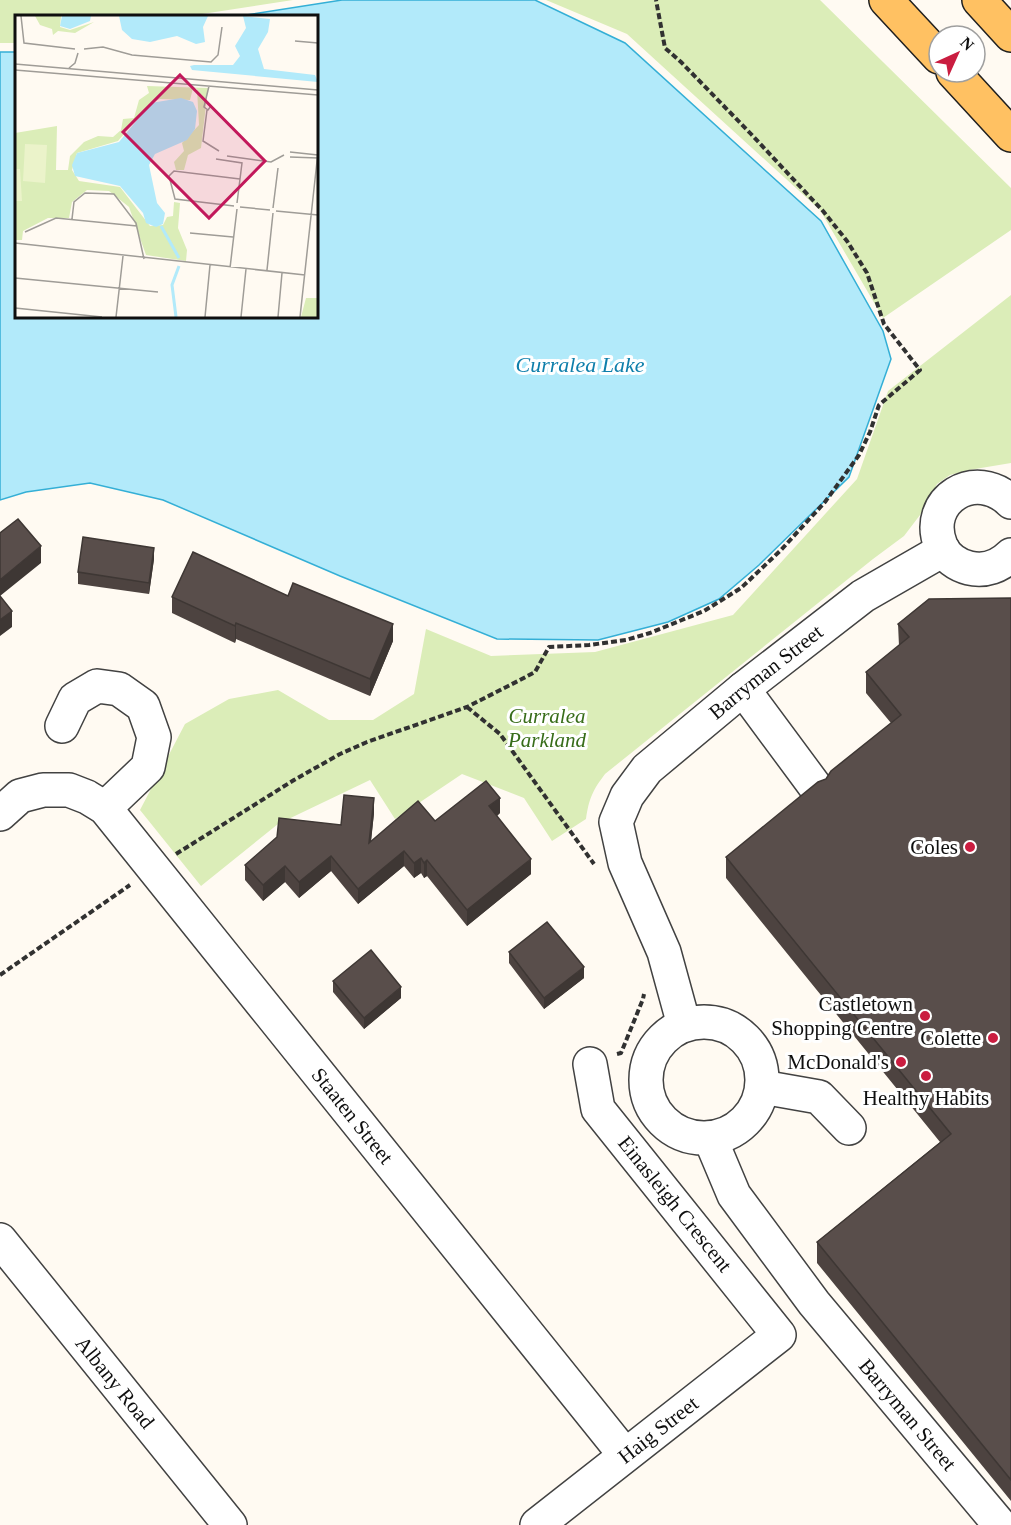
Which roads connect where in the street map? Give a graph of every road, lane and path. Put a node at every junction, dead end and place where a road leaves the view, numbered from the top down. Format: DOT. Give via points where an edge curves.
graph roads {
  1 [pos="656,0"];
  2 [pos="886,0"];
  3 [pos="979,0"];
  4 [pos="1011,35"];
  5 [pos="927,44"];
  6 [pos="964,84"];
  7 [pos="1011,135"];
  8 [pos="1009,496"];
  9 [pos="943,550"];
  10 [pos="1011,555"];
  11 [pos="743,689"];
  12 [pos="467,707"];
  13 [pos="62,726"];
  14 [pos="294,780"];
  15 [pos="814,785"];
  16 [pos="105,808"];
  17 [pos="0,814"];
  18 [pos="594,865"];
  19 [pos="644,990"];
  20 [pos="684,1025"];
  21 [pos="590,1064"];
  22 [pos="762,1087"];
  23 [pos="849,1128"];
  24 [pos="710,1138"];
  25 [pos="0,1240"];
  26 [pos="779,1335"];
  27 [pos="625,1455"];
  28 [pos="230,1525"];
  29 [pos="537,1525"];
  30 [pos="1000,1525"];
  1 -- 12 [label="path" via="665,48 751,134 847,241 867,273 885,324 920,370 879,405 859,455 825,502 741,588 704,611 650,633 626,640 549,647 535,672"];
  2 -- 5 [label="main road"];
  3 -- 4 [label="main road"];
  6 -- 7 [label="main road"];
  8 -- 9 [label="street" via="976,486 950,497 937,522"];
  9 -- 10 [label="street" via="963,567 975,570 1000,564"];
  9 -- 11 [label="street, Barryman Street" via="863,596"];
  11 -- 15 [label="street"];
  11 -- 20 [label="street, Barryman Street" via="647,769 627,796 615,822 625,863 664,952"];
  12 -- 14 [label="path" via="367,742"];
  12 -- 18 [label="path" via="501,734"];
  13 -- 16 [label="street" via="75,699 97,686 119,689 143,706 154,737 148,767"];
  16 -- 17 [label="street, Staaten Street" via="69,790 43,790 20,796"];
  16 -- 27 [label="street, Staaten Street"];
  19 -- 21 [label="path" via="621,1053"];
  20 -- 22 [label="street" via="719,1024 738,1033 755,1053 762,1072"];
  20 -- 24 [label="street" via="665,1037 653,1052 646,1077 648,1097 660,1119 676,1131 690,1137"];
  21 -- 26 [label="street, Einasleigh Crescent" via="598,1109"];
  22 -- 23 [label="street" via="819,1097"];
  22 -- 24 [label="street" via="756,1106 742,1125"];
  24 -- 30 [label="street, Barryman Street" via="734,1195 814,1303"];
  25 -- 28 [label="street, Albany Road"];
  26 -- 27 [label="street, Haig Street"];
  27 -- 29 [label="street, Haig Street"];
}
